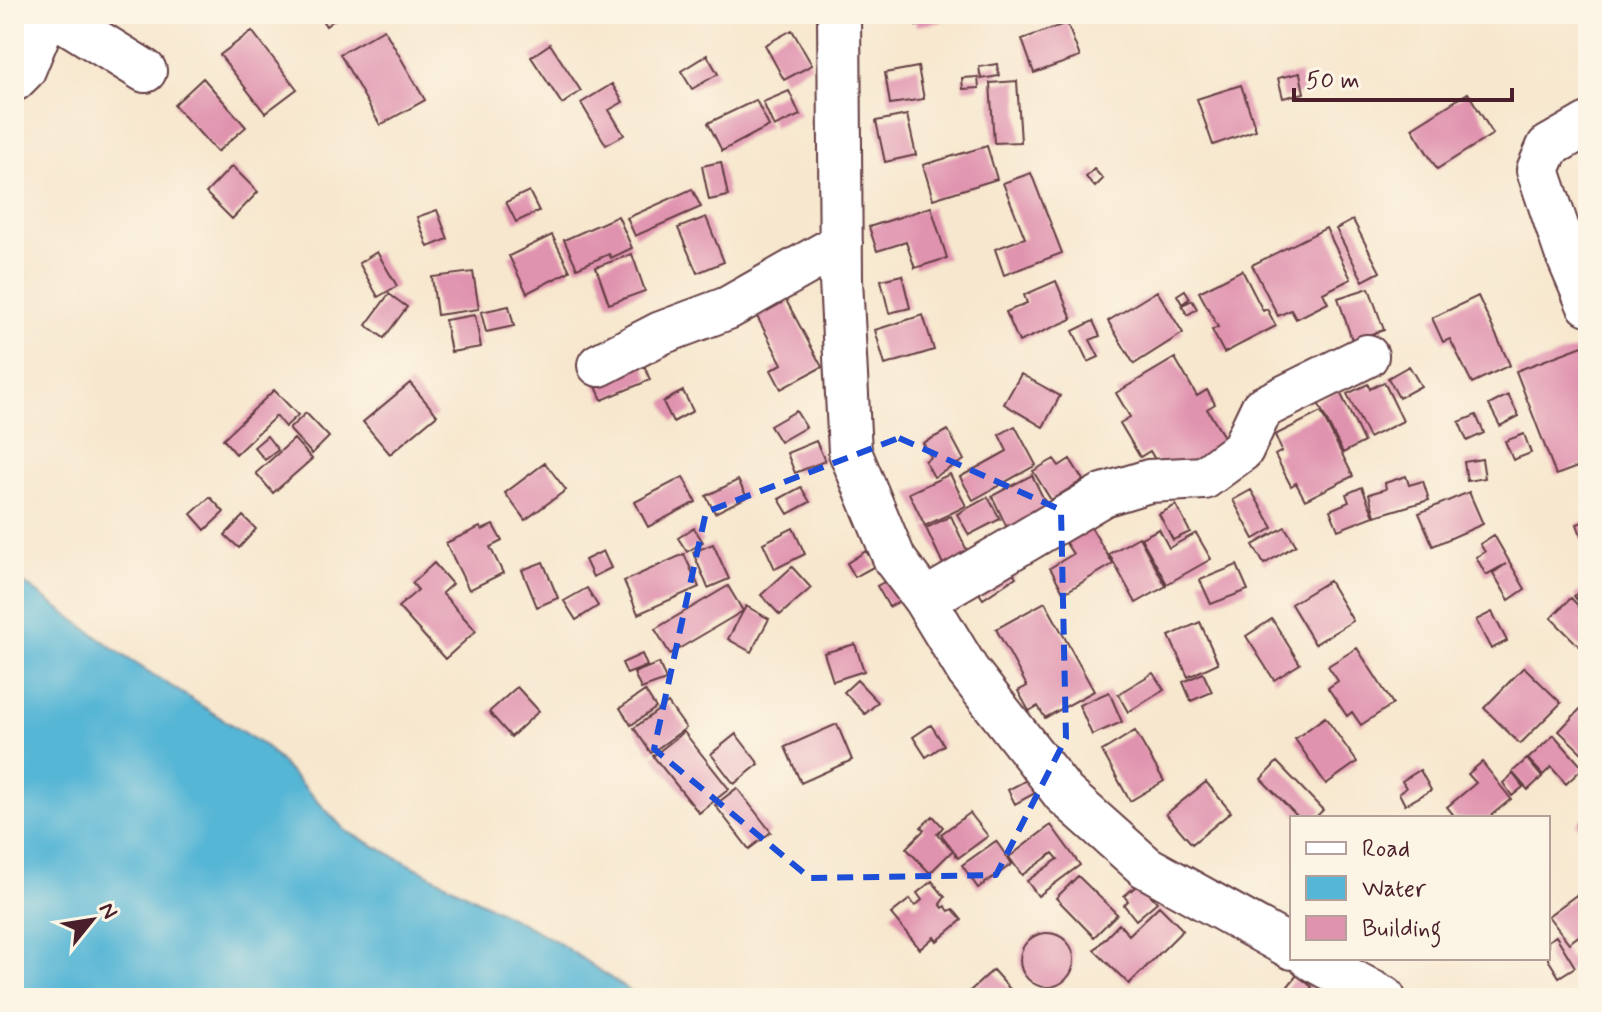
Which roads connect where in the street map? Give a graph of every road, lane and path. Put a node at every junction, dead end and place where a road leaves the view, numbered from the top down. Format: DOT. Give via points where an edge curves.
graph roads {
  1 [pos="50,14"];
  2 [pos="839,14"];
  3 [pos="145,71"];
  4 [pos="14,80"];
  5 [pos="1588,124"];
  6 [pos="841,244"];
  7 [pos="1588,304"];
  8 [pos="1367,356"];
  9 [pos="599,365"];
  10 [pos="925,600"];
  11 [pos="1290,947"];
  12 [pos="1314,960"];
  13 [pos="1384,998"];
  1 -- 3 [label="street"];
  1 -- 4 [label="street"];
  2 -- 6 [label="street"];
  5 -- 7 [label="street" via="1548,147 1538,170"];
  6 -- 9 [label="street" via="728,308 661,333"];
  6 -- 10 [label="street" via="850,452 895,560"];
  8 -- 10 [label="street" via="1262,408 1242,450 1204,478 1149,481 1103,495"];
  10 -- 11 [label="street" via="968,671 1064,794 1146,867"];
  12 -- 13 [label="street"];
}
